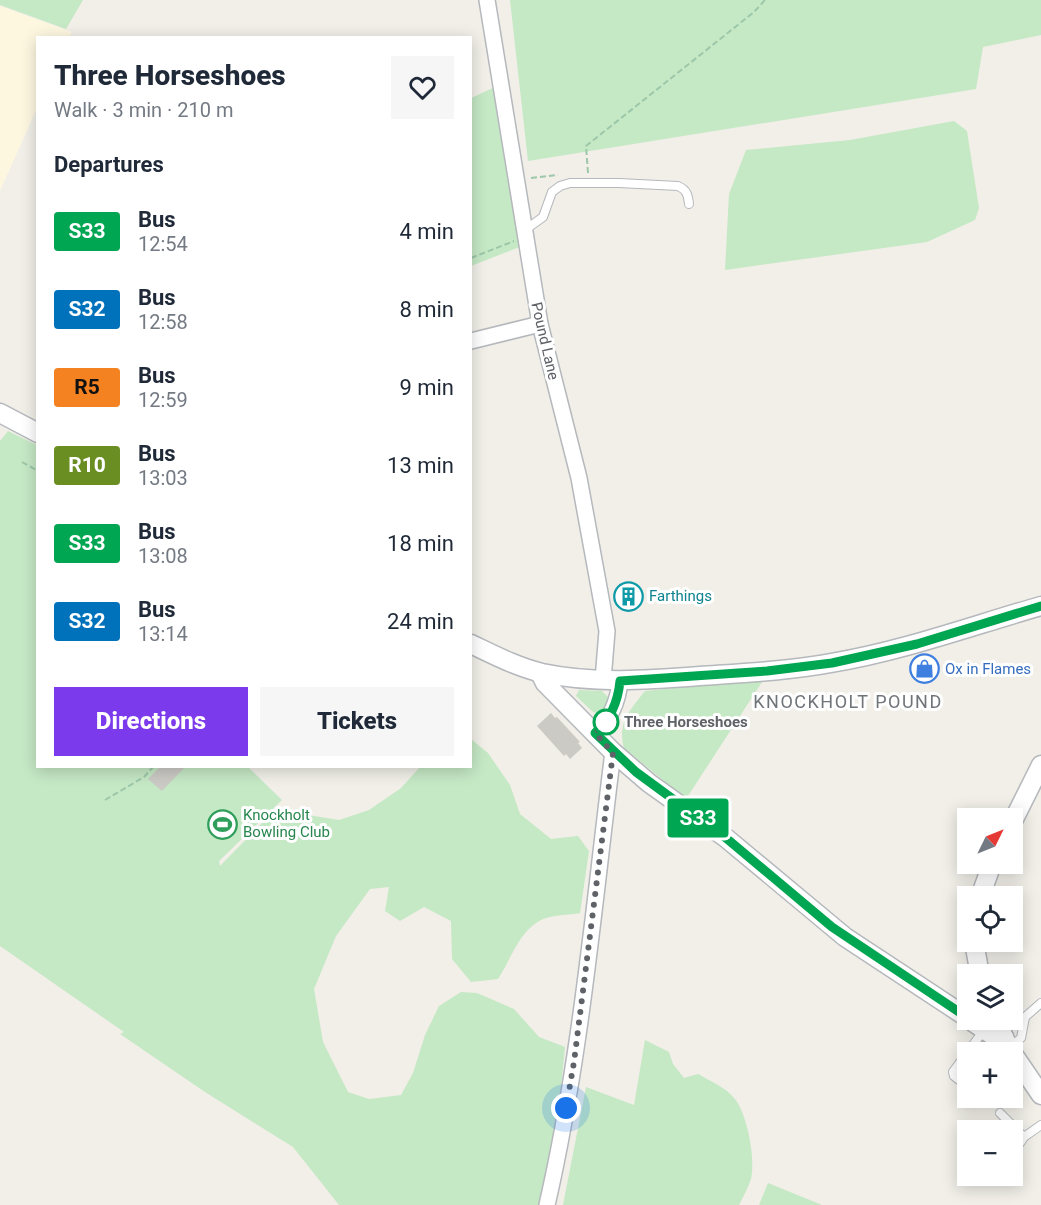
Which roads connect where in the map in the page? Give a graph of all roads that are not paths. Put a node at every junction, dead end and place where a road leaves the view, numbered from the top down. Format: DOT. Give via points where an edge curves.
graph roads {
  1 [pos="487,0"];
  2 [pos="689,204"];
  3 [pos="525,234"];
  4 [pos="540,324"];
  5 [pos="472,341"];
  6 [pos="0,413"];
  7 [pos="36,432"];
  8 [pos="1041,606"];
  9 [pos="472,644"];
  10 [pos="540,673"];
  11 [pos="611,680"];
  12 [pos="595,733"];
  13 [pos="613,753"];
  14 [pos="1041,765"];
  15 [pos="1020,808"];
  16 [pos="1041,1003"];
  17 [pos="957,1008"];
  18 [pos="987,1030"];
  19 [pos="1007,1042"];
  20 [pos="957,1062"];
  21 [pos="1023,1067"];
  22 [pos="957,1078"];
  23 [pos="1041,1095"];
  24 [pos="1000,1113"];
  25 [pos="1041,1125"];
  26 [pos="1024,1137"];
  27 [pos="547,1205"];
  1 -- 3 [label="street, Pound Lane"];
  2 -- 3 [label="lane" via="685,189 678,186 570,183 552,192 543,217"];
  3 -- 4 [label="street, Pound Lane"];
  4 -- 5 [label="street"];
  4 -- 11 [label="street, Pound Lane" via="579,478 607,631"];
  6 -- 7 [label="street"];
  8 -- 11 [label="street" via="906,646 832,663"];
  9 -- 10 [label="street"];
  10 -- 11 [label="street"];
  10 -- 12 [label="street" via="545,683"];
  11 -- 12 [label="street, Pound Lane" via="614,708"];
  12 -- 13 [label="street"];
  13 -- 17 [label="street" via="726,838 845,937"];
  13 -- 27 [label="street" via="574,1062"];
  14 -- 15 [label="street"];
  16 -- 19 [label="lane" via="1025,1017 1021,1038"];
  18 -- 19 [label="street"];
  20 -- 22 [label="lane" via="953,1072"];
  21 -- 23 [label="street"];
  24 -- 26 [label="lane"];
  25 -- 26 [label="lane"];
}
